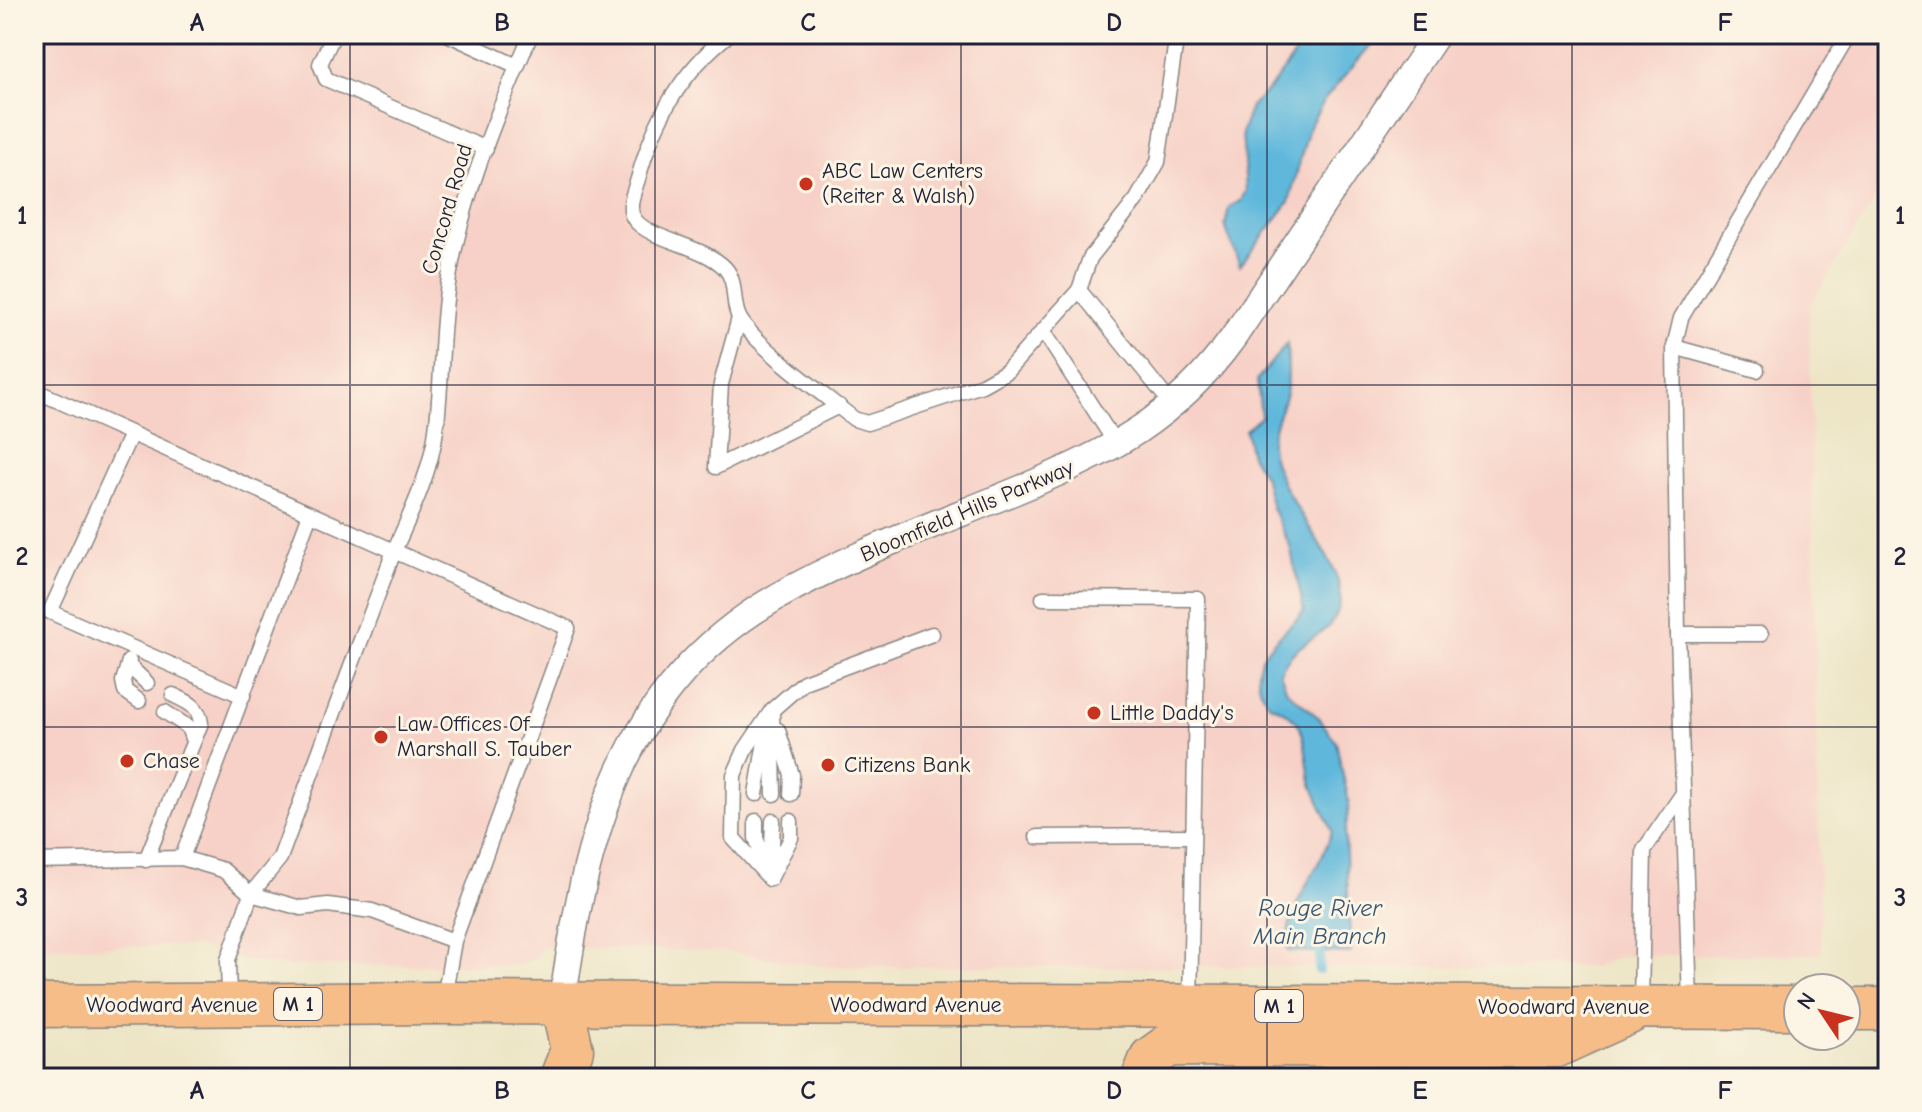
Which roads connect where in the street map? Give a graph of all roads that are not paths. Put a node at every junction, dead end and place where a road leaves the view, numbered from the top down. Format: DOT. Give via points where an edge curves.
graph roads {
  1 [pos="334,34"];
  2 [pos="447,34"];
  3 [pos="531,34"];
  4 [pos="729,34"];
  5 [pos="1177,34"];
  6 [pos="1437,34"];
  7 [pos="1849,34"];
  8 [pos="517,66"];
  9 [pos="486,149"];
  10 [pos="1079,290"];
  11 [pos="739,318"];
  12 [pos="1044,332"];
  13 [pos="1674,347"];
  14 [pos="1757,370"];
  15 [pos="35,395"];
  16 [pos="839,406"];
  17 [pos="1173,406"];
  18 [pos="131,434"];
  19 [pos="1116,444"];
  20 [pos="310,514"];
  21 [pos="394,551"];
  22 [pos="1043,598"];
  23 [pos="932,634"];
  24 [pos="1678,634"];
  25 [pos="1761,634"];
  26 [pos="133,649"];
  27 [pos="128,665"];
  28 [pos="147,683"];
  29 [pos="173,695"];
  30 [pos="243,696"];
  31 [pos="139,701"];
  32 [pos="772,710"];
  33 [pos="165,712"];
  34 [pos="193,741"];
  35 [pos="756,794"];
  36 [pos="774,794"];
  37 [pos="791,794"];
  38 [pos="1681,796"];
  39 [pos="756,821"];
  40 [pos="773,821"];
  41 [pos="791,821"];
  42 [pos="1193,836"];
  43 [pos="1037,837"];
  44 [pos="182,858"];
  45 [pos="146,860"];
  46 [pos="34,861"];
  47 [pos="770,879"];
  48 [pos="251,894"];
  49 [pos="454,941"];
  50 [pos="443,1003"];
  51 [pos="229,1005"];
  52 [pos="562,1005"];
  53 [pos="34,1006"];
  54 [pos="1190,1006"];
  55 [pos="1641,1007"];
  56 [pos="1691,1007"];
  57 [pos="1782,1008"];
  58 [pos="1862,1009"];
  59 [pos="1888,1009"];
  60 [pos="561,1078"];
  61 [pos="1143,1078"];
  1 -- 9 [label="lane" via="320,64 326,79"];
  2 -- 8 [label="lane"];
  3 -- 8 [label="lane, Concord Road"];
  4 -- 11 [label="lane" via="701,56 671,95 649,139 630,208 646,228 712,256 728,271"];
  5 -- 10 [label="lane" via="1158,162 1137,199 1090,258"];
  6 -- 17 [label="street, Bloomfield Hills Parkway" via="1233,338"];
  7 -- 13 [label="lane" via="1681,318"];
  8 -- 9 [label="lane, Concord Road"];
  9 -- 21 [label="lane, Concord Road" via="449,277 436,430 418,497"];
  10 -- 12 [label="lane"];
  10 -- 17 [label="lane"];
  11 -- 16 [label="lane"];
  11 -- 16 [label="lane" via="721,384 716,467"];
  12 -- 16 [label="lane" via="1007,371 982,385 867,423"];
  12 -- 19 [label="lane"];
  13 -- 14 [label="lane"];
  13 -- 24 [label="lane"];
  15 -- 18 [label="lane"];
  17 -- 19 [label="street, Bloomfield Hills Parkway"];
  18 -- 20 [label="lane"];
  18 -- 26 [label="lane" via="50,612"];
  19 -- 52 [label="street, Bloomfield Hills Parkway" via="810,580 747,615 698,655 639,730 604,804 585,866"];
  20 -- 21 [label="lane"];
  20 -- 30 [label="lane"];
  21 -- 48 [label="lane, Concord Road" via="280,858"];
  21 -- 49 [label="lane" via="568,628"];
  22 -- 42 [label="lane" via="1198,599"];
  23 -- 32 [label="lane" via="804,682"];
  24 -- 25 [label="lane"];
  24 -- 38 [label="lane"];
  26 -- 27 [label="lane"];
  26 -- 30 [label="lane"];
  27 -- 28 [label="lane"];
  27 -- 31 [label="lane" via="125,691"];
  29 -- 34 [label="lane" via="199,713 201,723"];
  30 -- 44 [label="lane"];
  32 -- 35 [label="lane"];
  32 -- 36 [label="lane"];
  32 -- 37 [label="lane" via="792,775"];
  32 -- 47 [label="lane" via="734,775 733,838"];
  33 -- 34 [label="lane" via="188,727"];
  34 -- 45 [label="lane"];
  38 -- 55 [label="lane" via="1644,850"];
  38 -- 56 [label="lane"];
  39 -- 47 [label="lane"];
  40 -- 47 [label="lane"];
  41 -- 47 [label="lane" via="791,838"];
  42 -- 43 [label="lane"];
  42 -- 54 [label="lane"];
  44 -- 45 [label="lane"];
  44 -- 48 [label="lane" via="223,870"];
  45 -- 46 [label="lane"];
  48 -- 49 [label="lane" via="301,908 328,905 372,911"];
  48 -- 51 [label="lane, Concord Road" via="228,960"];
  49 -- 50 [label="lane"];
  50 -- 51 [label="main road, Woodward Avenue / M 1"];
  50 -- 52 [label="main road, Woodward Avenue / M 1"];
  51 -- 53 [label="main road, Woodward Avenue / M 1"];
  52 -- 54 [label="main road, Woodward Avenue / M 1"];
  52 -- 60 [label="main road" via="572,1050"];
  54 -- 55 [label="main road, Woodward Avenue / M 1"];
  55 -- 56 [label="main road, Woodward Avenue / M 1"];
  55 -- 61 [label="main road" via="1556,1046 1169,1045 1151,1058"];
  56 -- 57 [label="main road, Woodward Avenue / M 1"];
  58 -- 59 [label="main road"];
}
